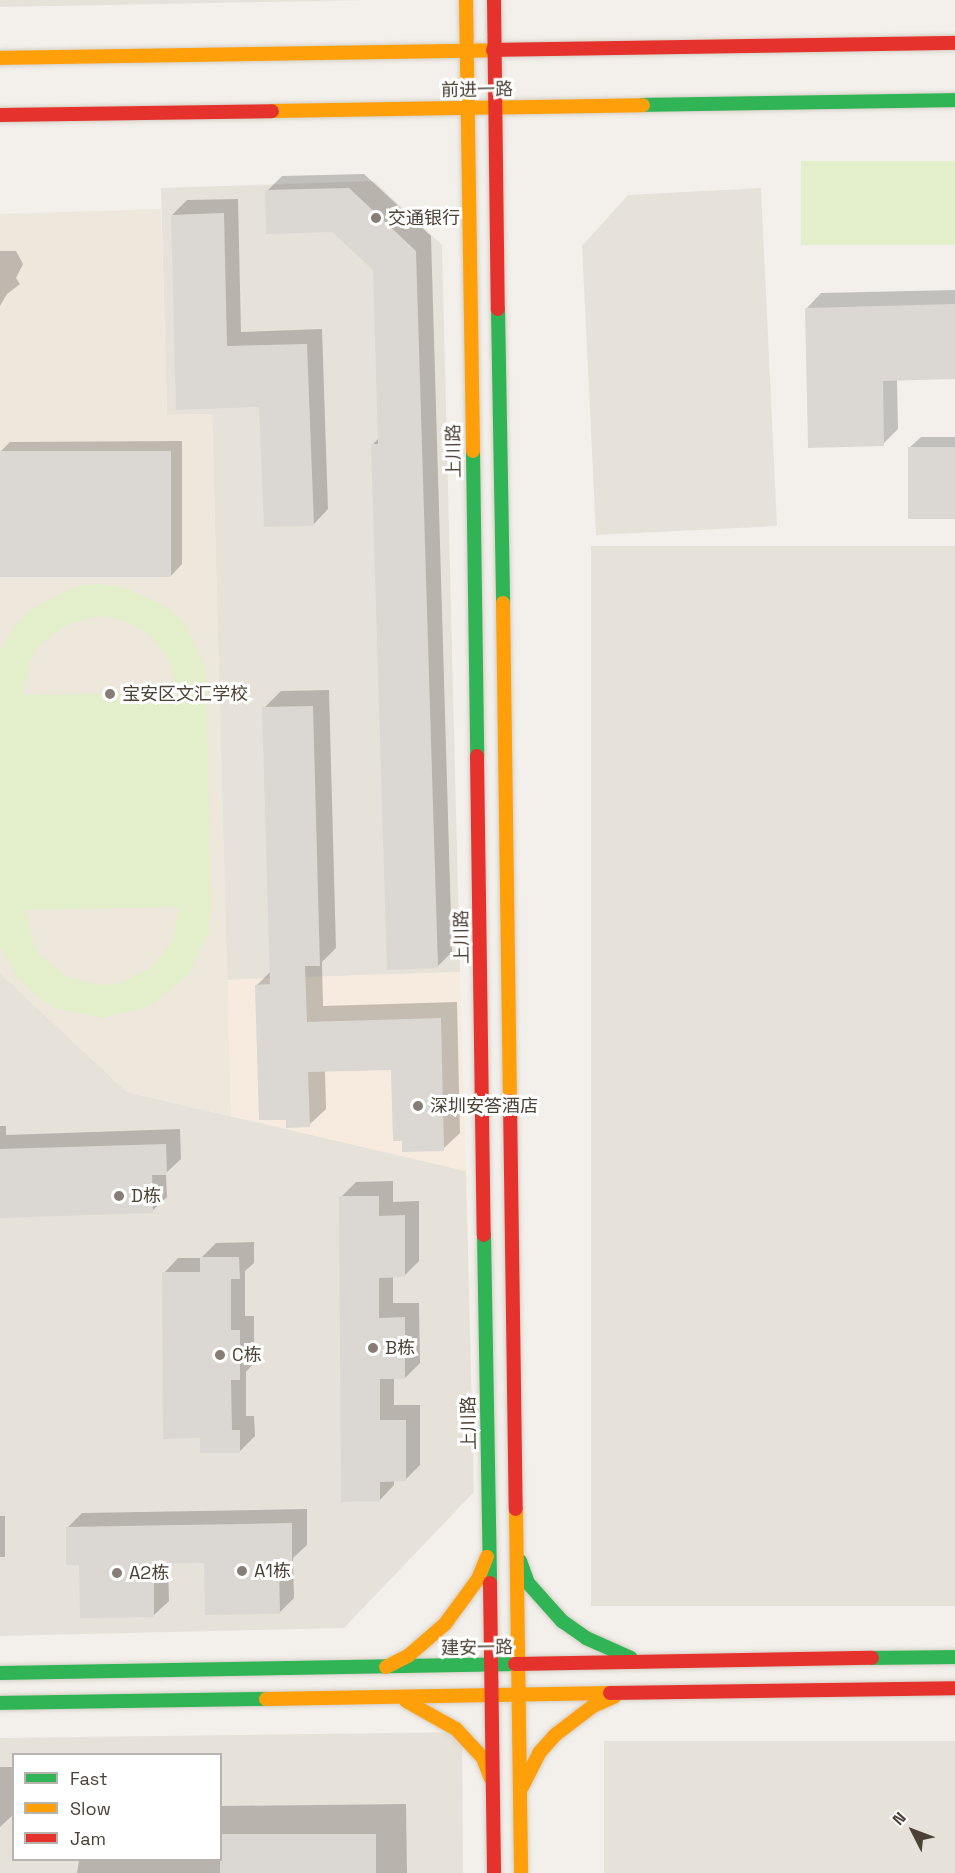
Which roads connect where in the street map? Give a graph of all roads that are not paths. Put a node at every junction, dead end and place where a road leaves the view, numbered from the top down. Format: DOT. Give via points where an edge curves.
graph roads {
  1 [pos="465,0"];
  2 [pos="494,0"];
  3 [pos="955,43"];
  4 [pos="466,51"];
  5 [pos="494,51"];
  6 [pos="0,58"];
  7 [pos="955,100"];
  8 [pos="495,107"];
  9 [pos="467,108"];
  10 [pos="0,115"];
  11 [pos="489,1552"];
  12 [pos="517,1554"];
  13 [pos="955,1657"];
  14 [pos="644,1663"];
  15 [pos="491,1665"];
  16 [pos="519,1665"];
  17 [pos="386,1667"];
  18 [pos="0,1673"];
  19 [pos="955,1688"];
  20 [pos="619,1694"];
  21 [pos="519,1696"];
  22 [pos="491,1697"];
  23 [pos="393,1698"];
  24 [pos="0,1703"];
  25 [pos="492,1781"];
  26 [pos="520,1791"];
  27 [pos="494,1873"];
  28 [pos="521,1873"];
  1 -- 4 [label="main road, 上川路"];
  2 -- 5 [label="main road"];
  3 -- 5 [label="main road"];
  4 -- 5 [label="main road"];
  4 -- 6 [label="main road"];
  4 -- 9 [label="main road, 上川路"];
  5 -- 8 [label="main road"];
  7 -- 8 [label="main road, 前进一路"];
  8 -- 9 [label="main road, 前进一路"];
  8 -- 12 [label="main road"];
  9 -- 10 [label="main road, 前进一路"];
  9 -- 11 [label="main road, 上川路"];
  11 -- 15 [label="main road, 上川路"];
  11 -- 17 [label="main road" via="478,1579 445,1624 408,1656"];
  12 -- 14 [label="main road" via="528,1583 562,1621 602,1646"];
  12 -- 16 [label="main road"];
  13 -- 14 [label="main road, 建安一路"];
  14 -- 16 [label="main road, 建安一路"];
  15 -- 16 [label="main road, 建安一路"];
  15 -- 17 [label="main road, 建安一路"];
  15 -- 22 [label="main road, 上川路"];
  16 -- 21 [label="main road"];
  17 -- 18 [label="main road, 建安一路"];
  19 -- 20 [label="main road"];
  20 -- 21 [label="main road"];
  20 -- 26 [label="main road" via="593,1706 555,1735 529,1769"];
  21 -- 22 [label="main road"];
  21 -- 26 [label="main road"];
  22 -- 23 [label="main road"];
  22 -- 25 [label="main road, 上川路"];
  23 -- 24 [label="main road"];
  23 -- 25 [label="main road" via="416,1704 456,1729 483,1758"];
  25 -- 27 [label="main road, 上川路"];
  26 -- 28 [label="main road"];
}
